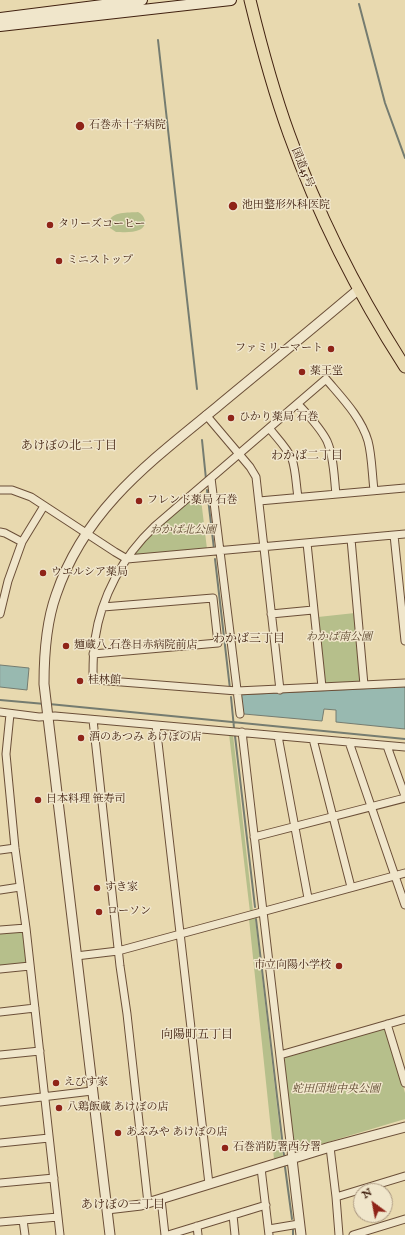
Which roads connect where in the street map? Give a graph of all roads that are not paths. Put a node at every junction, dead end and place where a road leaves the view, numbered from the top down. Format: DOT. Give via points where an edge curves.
graph roads {
  1 [pos="142,0"];
  2 [pos="231,0"];
  3 [pos="250,0"];
  4 [pos="0,18"];
  5 [pos="0,26"];
  6 [pos="359,290"];
  7 [pos="405,367"];
  8 [pos="298,404"];
  9 [pos="206,415"];
  10 [pos="269,428"];
  11 [pos="239,454"];
  12 [pos="212,478"];
  13 [pos="405,488"];
  14 [pos="0,490"];
  15 [pos="374,490"];
  16 [pos="336,494"];
  17 [pos="298,497"];
  18 [pos="259,501"];
  19 [pos="44,506"];
  20 [pos="0,532"];
  21 [pos="85,533"];
  22 [pos="405,534"];
  23 [pos="394,535"];
  24 [pos="351,539"];
  25 [pos="22,542"];
  26 [pos="307,543"];
  27 [pos="264,547"];
  28 [pos="221,551"];
  29 [pos="127,559"];
  30 [pos="103,607"];
  31 [pos="403,608"];
  32 [pos="313,610"];
  33 [pos="0,614"];
  34 [pos="271,614"];
  35 [pos="405,641"];
  36 [pos="93,654"];
  37 [pos="405,683"];
  38 [pos="364,685"];
  39 [pos="322,687"];
  40 [pos="280,690"];
  41 [pos="236,691"];
  42 [pos="0,712"];
  43 [pos="47,712"];
  44 [pos="10,714"];
  45 [pos="240,714"];
  46 [pos="93,720"];
  47 [pos="156,725"];
  48 [pos="242,732"];
  49 [pos="278,736"];
  50 [pos="312,739"];
  51 [pos="350,742"];
  52 [pos="387,746"];
  53 [pos="405,747"];
  54 [pos="3,756"];
  55 [pos="405,797"];
  56 [pos="372,807"];
  57 [pos="333,817"];
  58 [pos="294,828"];
  59 [pos="254,837"];
  60 [pos="15,848"];
  61 [pos="0,850"];
  62 [pos="405,872"];
  63 [pos="394,876"];
  64 [pos="20,887"];
  65 [pos="351,887"];
  66 [pos="0,890"];
  67 [pos="308,898"];
  68 [pos="405,905"];
  69 [pos="264,911"];
  70 [pos="26,928"];
  71 [pos="0,930"];
  72 [pos="180,935"];
  73 [pos="118,951"];
  74 [pos="76,956"];
  75 [pos="30,966"];
  76 [pos="0,969"];
  77 [pos="35,1008"];
  78 [pos="0,1012"];
  79 [pos="405,1019"];
  80 [pos="387,1024"];
  81 [pos="40,1051"];
  82 [pos="0,1055"];
  83 [pos="280,1055"];
  84 [pos="403,1070"];
  85 [pos="405,1083"];
  86 [pos="92,1091"];
  87 [pos="44,1096"];
  88 [pos="0,1102"];
  89 [pos="405,1127"];
  90 [pos="49,1138"];
  91 [pos="0,1143"];
  92 [pos="330,1148"];
  93 [pos="292,1159"];
  94 [pos="261,1168"];
  95 [pos="405,1176"];
  96 [pos="54,1178"];
  97 [pos="0,1184"];
  98 [pos="209,1184"];
  99 [pos="336,1197"];
  100 [pos="161,1199"];
  101 [pos="148,1203"];
  102 [pos="266,1205"];
  103 [pos="107,1209"];
  104 [pos="233,1215"];
  105 [pos="58,1217"];
  106 [pos="405,1219"];
  107 [pos="23,1220"];
  108 [pos="0,1222"];
  109 [pos="299,1224"];
  110 [pos="197,1226"];
  111 [pos="269,1232"];
  112 [pos="24,1235"];
  113 [pos="60,1235"];
  114 [pos="110,1235"];
  115 [pos="165,1235"];
  116 [pos="168,1235"];
  117 [pos="198,1235"];
  118 [pos="235,1235"];
  119 [pos="300,1235"];
  120 [pos="339,1235"];
  121 [pos="353,1235"];
  1 -- 4 [label="main road"];
  2 -- 5 [label="main road"];
  3 -- 6 [label="highway, 国道45号" via="288,134 315,201"];
  6 -- 7 [label="highway, 国道45号"];
  6 -- 9 [label="street"];
  8 -- 10 [label="street"];
  8 -- 15 [label="street" via="326,379 351,408 364,430"];
  8 -- 16 [label="street" via="327,441"];
  9 -- 11 [label="street"];
  9 -- 21 [label="street" via="126,484"];
  10 -- 11 [label="street"];
  10 -- 17 [label="street" via="292,460"];
  11 -- 12 [label="street"];
  11 -- 18 [label="street" via="256,477"];
  12 -- 28 [label="street"];
  12 -- 29 [label="street" via="148,533"];
  13 -- 15 [label="street"];
  14 -- 19 [label="street" via="24,494"];
  15 -- 16 [label="street"];
  16 -- 17 [label="street"];
  17 -- 18 [label="street"];
  18 -- 27 [label="street"];
  19 -- 21 [label="street"];
  19 -- 25 [label="street"];
  20 -- 25 [label="street"];
  21 -- 29 [label="street"];
  21 -- 43 [label="street" via="69,562 52,608 44,655"];
  22 -- 23 [label="street"];
  23 -- 24 [label="street"];
  23 -- 31 [label="street"];
  24 -- 26 [label="street"];
  24 -- 38 [label="street"];
  25 -- 33 [label="street"];
  26 -- 27 [label="street"];
  26 -- 32 [label="street"];
  27 -- 28 [label="street"];
  27 -- 34 [label="street"];
  28 -- 29 [label="street"];
  28 -- 41 [label="street"];
  29 -- 30 [label="street" via="116,576"];
  30 -- 36 [label="street"];
  30 -- 36 [label="street" via="213,598 218,643"];
  31 -- 35 [label="street"];
  32 -- 34 [label="street"];
  32 -- 39 [label="street"];
  34 -- 40 [label="street"];
  36 -- 41 [label="street" via="92,676 96,680"];
  37 -- 38 [label="street"];
  38 -- 39 [label="street"];
  39 -- 40 [label="street"];
  40 -- 41 [label="street"];
  41 -- 45 [label="street"];
  42 -- 44 [label="street"];
  43 -- 44 [label="street" via="39,717"];
  43 -- 46 [label="street"];
  43 -- 74 [label="street"];
  44 -- 54 [label="street"];
  46 -- 47 [label="street"];
  46 -- 73 [label="street"];
  47 -- 48 [label="street"];
  47 -- 72 [label="street"];
  48 -- 49 [label="street"];
  48 -- 59 [label="street"];
  49 -- 50 [label="street"];
  49 -- 58 [label="street"];
  50 -- 51 [label="street"];
  50 -- 57 [label="street"];
  51 -- 52 [label="street"];
  51 -- 56 [label="street"];
  52 -- 53 [label="street"];
  52 -- 55 [label="street"];
  54 -- 60 [label="street"];
  55 -- 56 [label="street"];
  56 -- 57 [label="street"];
  56 -- 63 [label="street"];
  57 -- 58 [label="street"];
  57 -- 65 [label="street"];
  58 -- 59 [label="street"];
  58 -- 67 [label="street"];
  59 -- 69 [label="street"];
  60 -- 61 [label="street"];
  60 -- 64 [label="street"];
  62 -- 63 [label="street"];
  63 -- 65 [label="street"];
  63 -- 68 [label="street"];
  64 -- 66 [label="street"];
  64 -- 70 [label="street"];
  65 -- 67 [label="street"];
  67 -- 69 [label="street"];
  69 -- 72 [label="street"];
  69 -- 83 [label="street"];
  70 -- 71 [label="street"];
  70 -- 75 [label="street"];
  72 -- 73 [label="street"];
  72 -- 98 [label="street"];
  73 -- 74 [label="street"];
  73 -- 101 [label="street"];
  74 -- 86 [label="street"];
  75 -- 76 [label="street"];
  75 -- 77 [label="street"];
  77 -- 78 [label="street"];
  77 -- 81 [label="street"];
  79 -- 80 [label="street"];
  80 -- 83 [label="street"];
  80 -- 84 [label="street"];
  81 -- 82 [label="street"];
  81 -- 87 [label="street"];
  83 -- 93 [label="street"];
  84 -- 85 [label="street"];
  86 -- 87 [label="street"];
  86 -- 103 [label="street"];
  87 -- 88 [label="street"];
  87 -- 90 [label="street"];
  89 -- 92 [label="street"];
  90 -- 91 [label="street"];
  90 -- 96 [label="street"];
  92 -- 93 [label="street"];
  92 -- 99 [label="street"];
  93 -- 94 [label="street"];
  93 -- 109 [label="street"];
  94 -- 98 [label="street"];
  94 -- 102 [label="street"];
  95 -- 99 [label="street"];
  96 -- 97 [label="street"];
  96 -- 105 [label="street"];
  98 -- 100 [label="street"];
  99 -- 120 [label="street"];
  100 -- 101 [label="street"];
  100 -- 115 [label="street"];
  101 -- 103 [label="street"];
  102 -- 104 [label="street"];
  102 -- 111 [label="street"];
  103 -- 114 [label="street"];
  104 -- 110 [label="street"];
  104 -- 118 [label="street"];
  105 -- 107 [label="street"];
  105 -- 113 [label="street"];
  106 -- 121 [label="street"];
  107 -- 108 [label="street"];
  107 -- 112 [label="street"];
  109 -- 111 [label="street"];
  109 -- 119 [label="street"];
  110 -- 116 [label="street"];
  110 -- 117 [label="street"];
}
